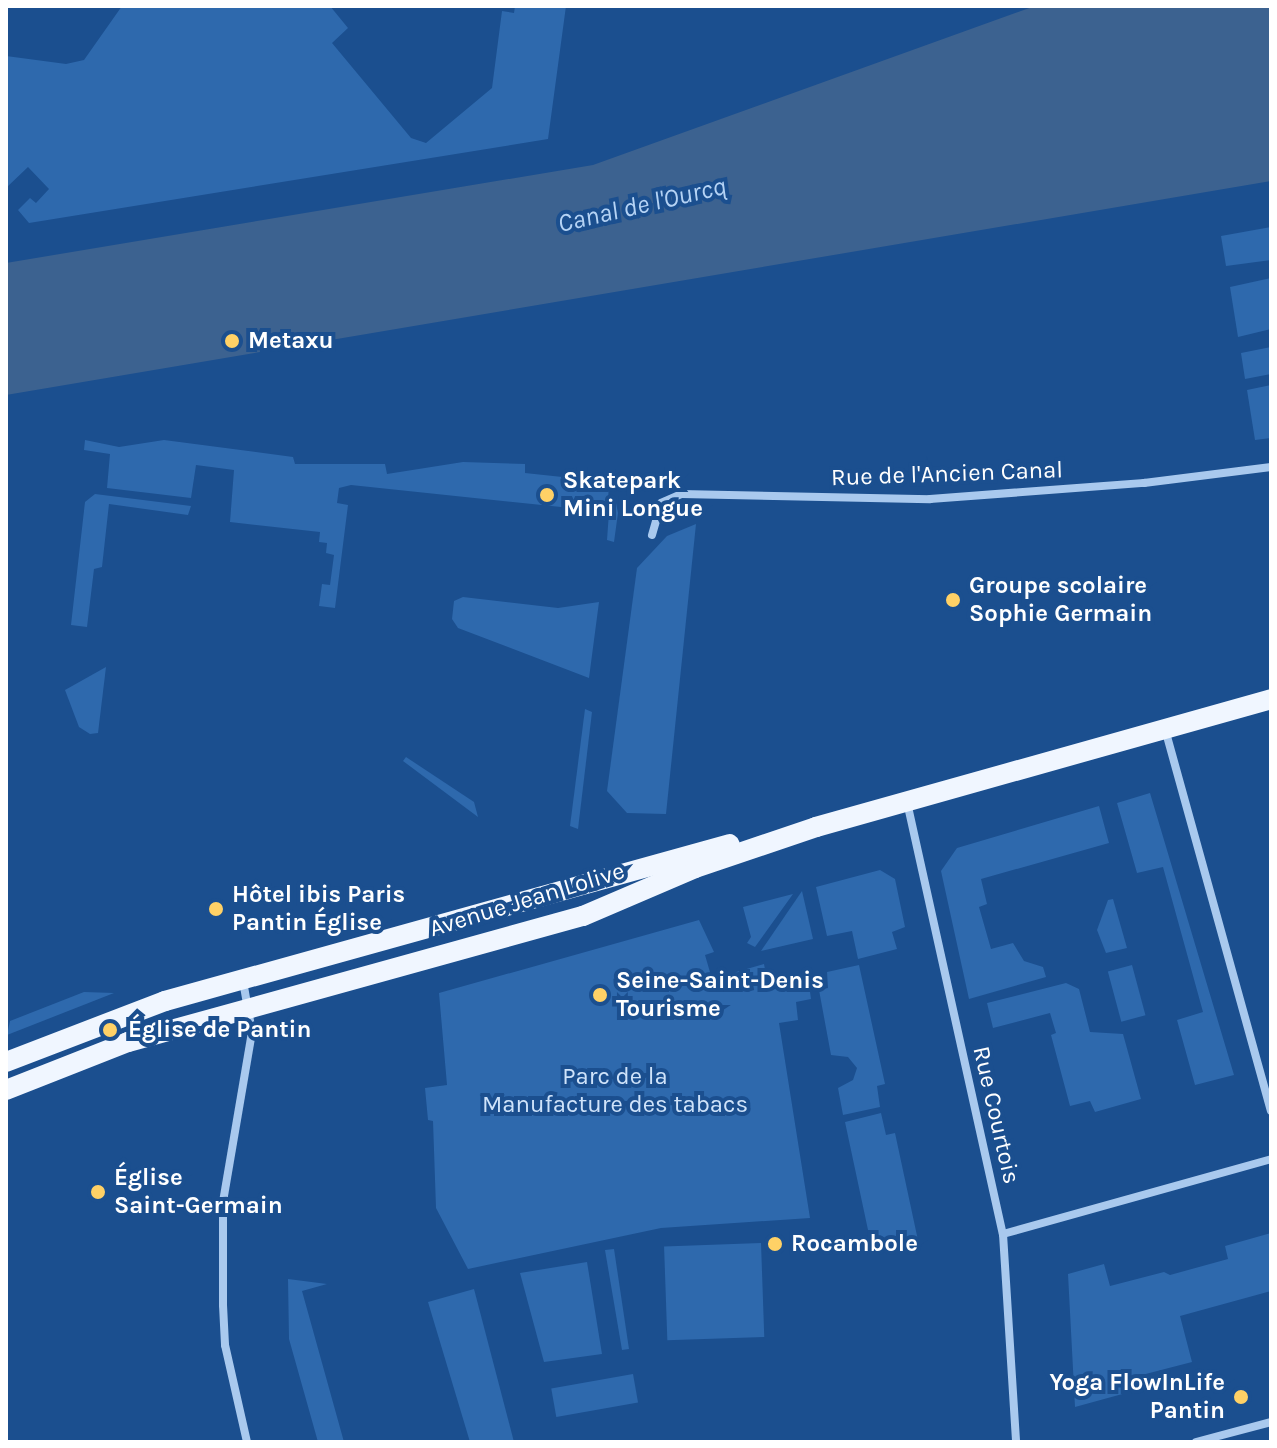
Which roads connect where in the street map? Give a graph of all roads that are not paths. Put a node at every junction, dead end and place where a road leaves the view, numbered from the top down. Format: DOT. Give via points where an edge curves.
graph roads {
  1 [pos="1271,467"];
  2 [pos="652,535"];
  3 [pos="1271,699"];
  4 [pos="1165,728"];
  5 [pos="906,801"];
  6 [pos="816,827"];
  7 [pos="243,980"];
  8 [pos="248,1008"];
  9 [pos="6,1062"];
  10 [pos="6,1090"];
  11 [pos="1271,1111"];
  12 [pos="1271,1159"];
  13 [pos="1003,1234"];
  14 [pos="1271,1422"];
  15 [pos="247,1442"];
  16 [pos="1016,1442"];
  17 [pos="1196,1442"];
  1 -- 2 [label="street, Rue de l'Ancien Canal" via="1144,483 930,499 681,494 661,503"];
  3 -- 4 [label="main road, Avenue Jean Lolive"];
  4 -- 5 [label="main road, Avenue Jean Lolive"];
  4 -- 11 [label="street"];
  5 -- 6 [label="main road, Avenue Jean Lolive"];
  5 -- 13 [label="street, Rue Courtois"];
  6 -- 7 [label="main road, Avenue Jean Lolive" via="696,852"];
  6 -- 8 [label="main road, Avenue Jean Lolive" via="695,868 583,916"];
  7 -- 8 [label="street"];
  7 -- 9 [label="main road, Avenue Jean Lolive" via="165,1001"];
  8 -- 10 [label="main road, Avenue Jean Lolive" via="128,1042"];
  8 -- 15 [label="street" via="252,1032 223,1201 225,1345"];
  12 -- 13 [label="street"];
  13 -- 16 [label="street, Rue Courtois"];
  14 -- 17 [label="street"];
}
